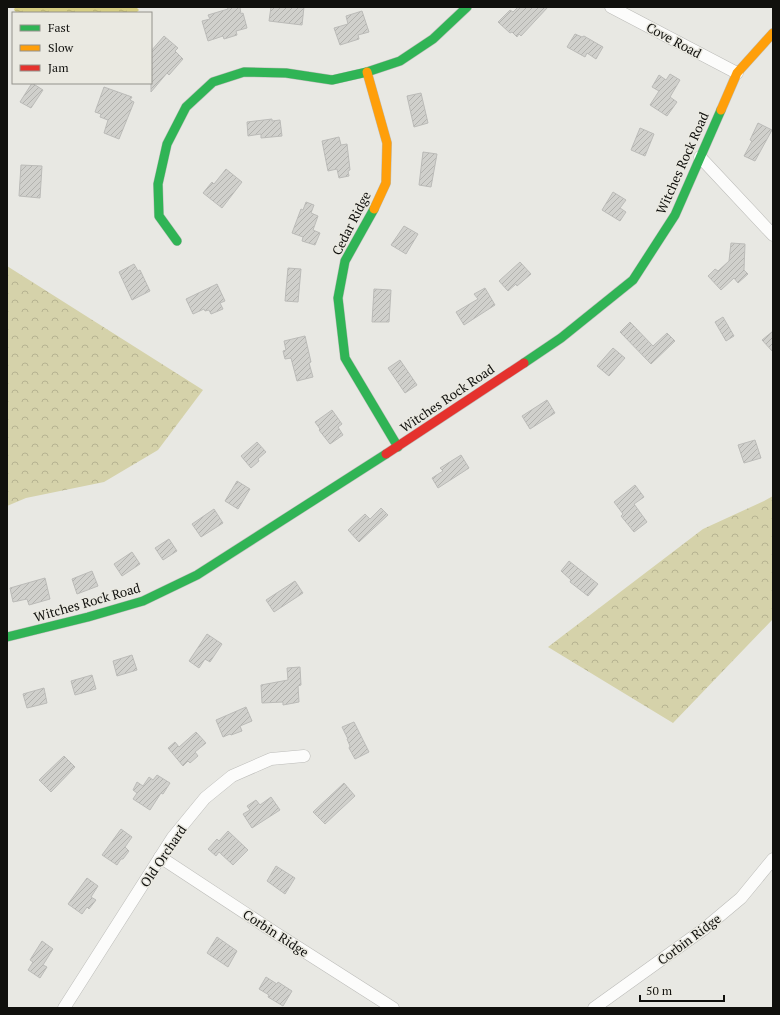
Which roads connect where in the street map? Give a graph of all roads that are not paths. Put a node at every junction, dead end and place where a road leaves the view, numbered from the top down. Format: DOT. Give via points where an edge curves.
graph roads {
  1 [pos="467,7"];
  2 [pos="610,7"];
  3 [pos="773,33"];
  4 [pos="367,72"];
  5 [pos="737,73"];
  6 [pos="700,157"];
  7 [pos="773,235"];
  8 [pos="177,240"];
  9 [pos="398,447"];
  10 [pos="7,637"];
  11 [pos="304,756"];
  12 [pos="160,857"];
  13 [pos="773,859"];
  14 [pos="64,1008"];
  15 [pos="393,1008"];
  16 [pos="594,1008"];
  1 -- 4 [label="street" via="433,39 400,61"];
  2 -- 5 [label="street, Cove Road"];
  3 -- 5 [label="street, Witches Rock Road"];
  4 -- 8 [label="street" via="332,80 286,73 244,72 213,82 186,107 167,144 158,184 159,216"];
  4 -- 9 [label="street, Cedar Ridge" via="386,143 386,182 345,261 338,298 345,358"];
  5 -- 6 [label="street, Witches Rock Road"];
  6 -- 7 [label="street"];
  6 -- 9 [label="street, Witches Rock Road" via="675,215 633,280 561,338"];
  9 -- 10 [label="street, Witches Rock Road" via="197,575 143,601"];
  11 -- 12 [label="street, Old Orchard" via="271,758 232,776 205,798"];
  12 -- 14 [label="street, Old Orchard"];
  12 -- 15 [label="street, Corbin Ridge"];
  13 -- 16 [label="street, Corbin Ridge" via="742,898 704,929"];
}
